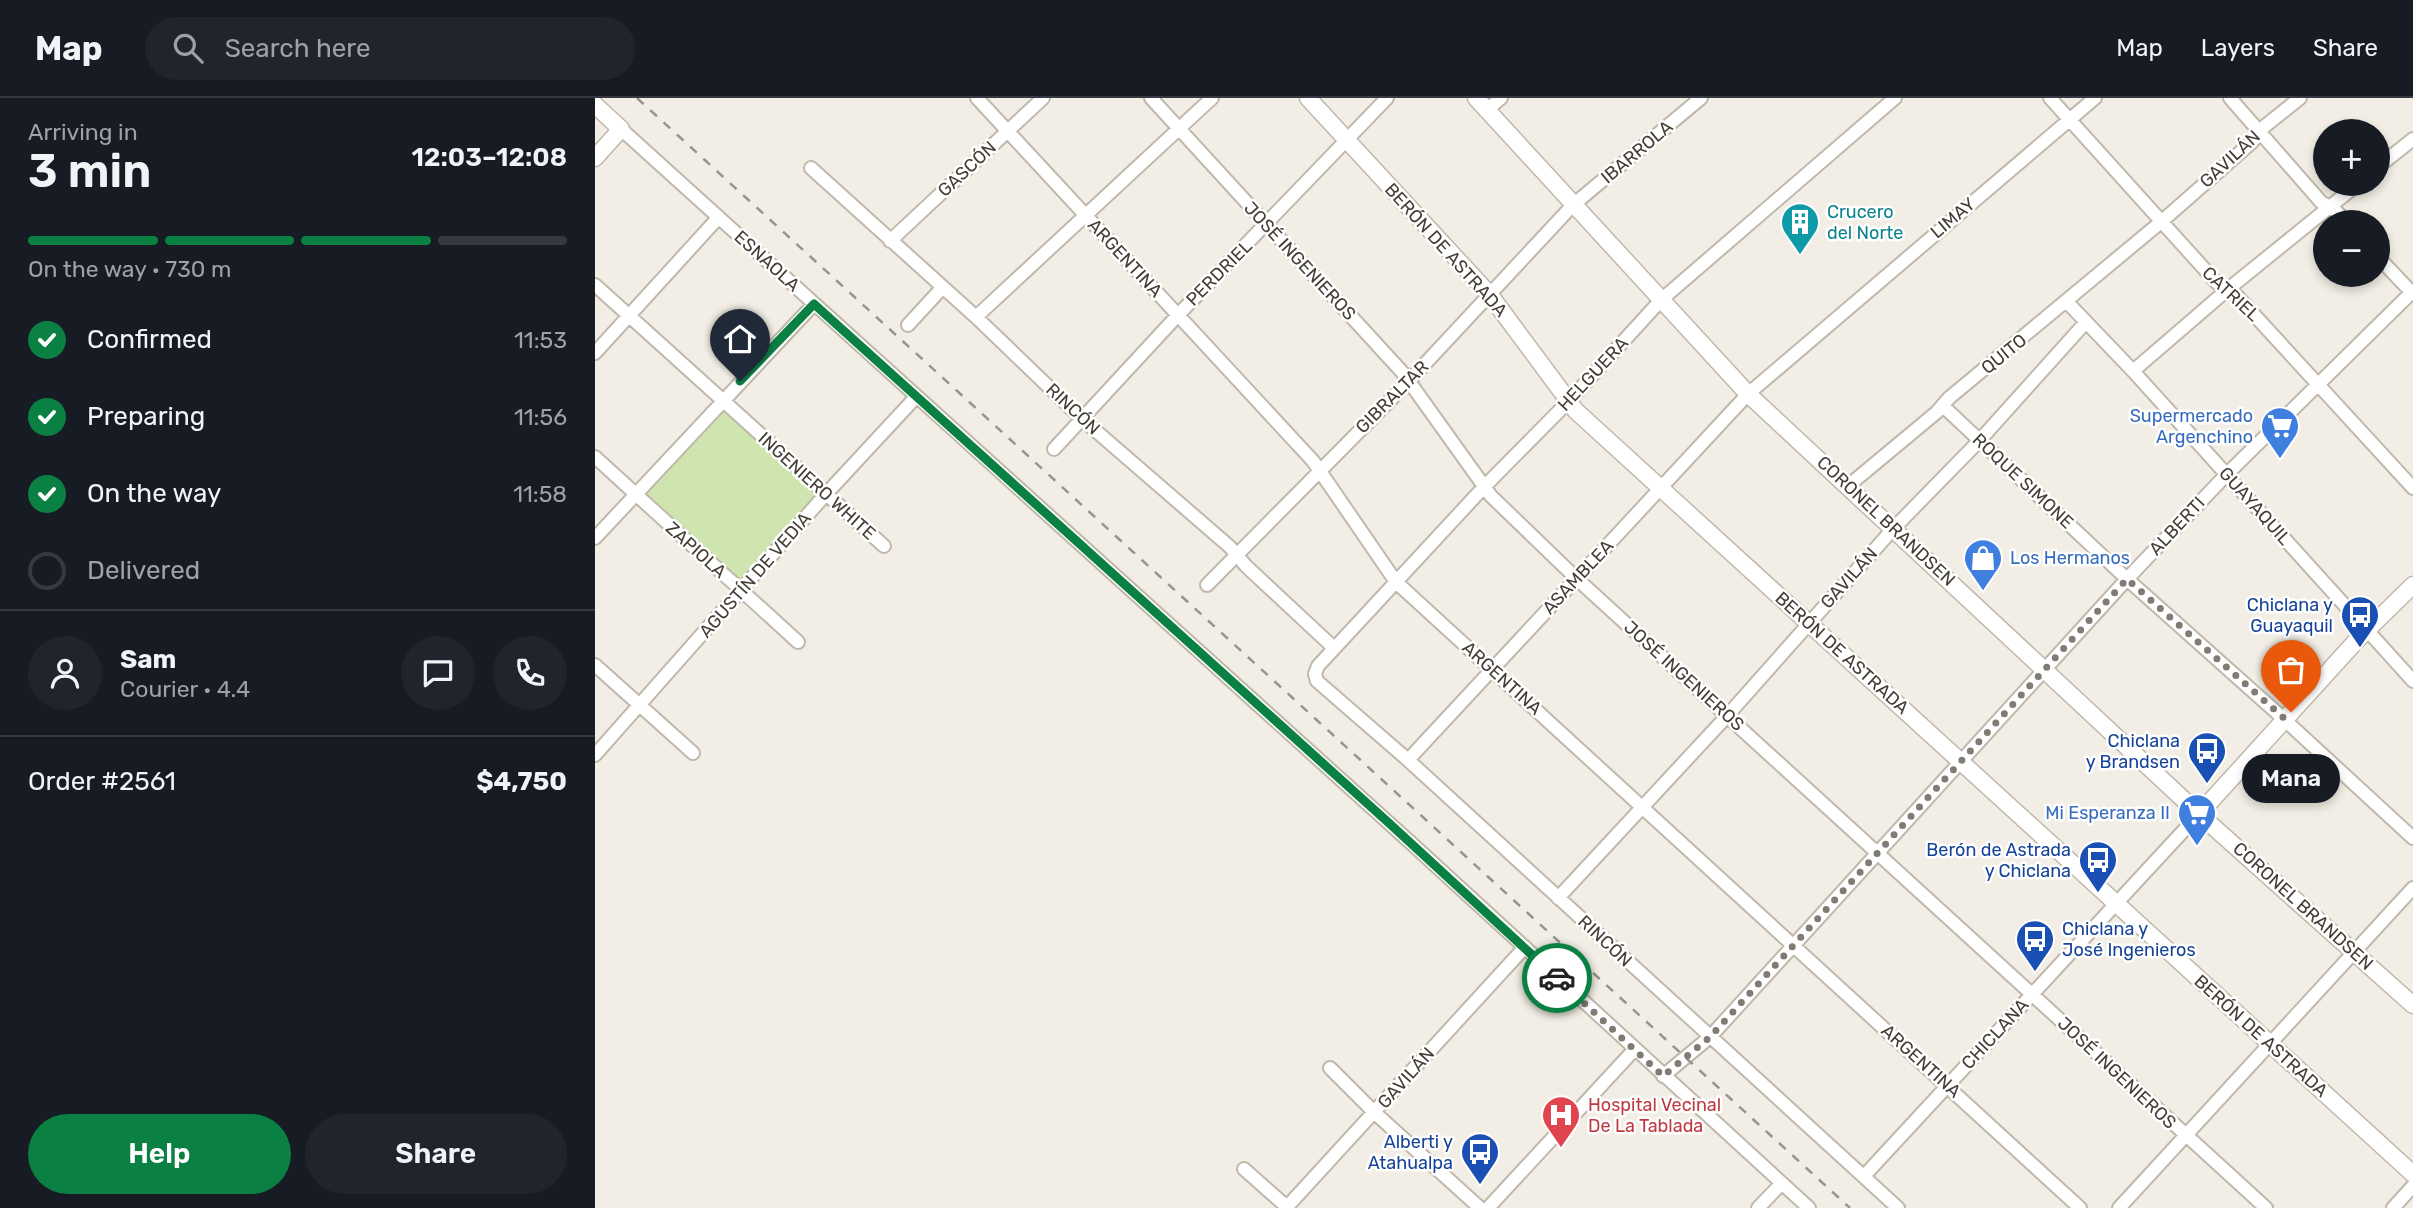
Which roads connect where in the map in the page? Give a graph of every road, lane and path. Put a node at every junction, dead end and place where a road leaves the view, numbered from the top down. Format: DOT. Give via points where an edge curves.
graph roads {
  1 [pos="977,98"];
  2 [pos="1043,98"];
  3 [pos="1151,98"];
  4 [pos="1212,98"];
  5 [pos="1308,98"];
  6 [pos="1387,98"];
  7 [pos="1501,98"];
  8 [pos="1701,98"];
  9 [pos="1895,98"];
  10 [pos="2050,98"];
  11 [pos="2095,98"];
  12 [pos="2230,98"];
  13 [pos="2300,98"];
  14 [pos="1482,104"];
  15 [pos="595,105"];
  16 [pos="2069,120"];
  17 [pos="1179,128"];
  18 [pos="621,129"];
  19 [pos="1008,131"];
  20 [pos="2260,133"];
  21 [pos="2413,139"];
  22 [pos="1347,140"];
  23 [pos="2390,157"];
  24 [pos="595,158"];
  25 [pos="811,168"];
  26 [pos="2343,196"];
  27 [pos="1573,205"];
  28 [pos="2329,207"];
  29 [pos="2332,210"];
  30 [pos="1086,216"];
  31 [pos="718,218"];
  32 [pos="2161,222"];
  33 [pos="1266,225"];
  34 [pos="890,241"];
  35 [pos="2390,269"];
  36 [pos="595,285"];
  37 [pos="942,288"];
  38 [pos="2227,290"];
  39 [pos="2413,293"];
  40 [pos="1490,295"];
  41 [pos="1661,300"];
  42 [pos="2067,302"];
  43 [pos="814,304"];
  44 [pos="1178,315"];
  45 [pos="629,316"];
  46 [pos="976,317"];
  47 [pos="2086,323"];
  48 [pos="908,325"];
  49 [pos="595,352"];
  50 [pos="2133,371"];
  51 [pos="1409,381"];
  52 [pos="2319,384"];
  53 [pos="1748,394"];
  54 [pos="916,397"];
  55 [pos="722,401"];
  56 [pos="1568,402"];
  57 [pos="1943,406"];
  58 [pos="1081,418"];
  59 [pos="1980,440"];
  60 [pos="1053,449"];
  61 [pos="595,457"];
  62 [pos="1319,470"];
  63 [pos="2226,475"];
  64 [pos="1848,486"];
  65 [pos="1483,488"];
  66 [pos="1661,488"];
  67 [pos="2413,488"];
  68 [pos="635,494"];
  69 [pos="826,494"];
  70 [pos="1893,529"];
  71 [pos="595,538"];
  72 [pos="884,546"];
  73 [pos="1237,556"];
  74 [pos="1576,578"];
  75 [pos="2127,579"];
  76 [pos="1396,582"];
  77 [pos="1207,585"];
  78 [pos="2413,585"];
  79 [pos="741,591"];
  80 [pos="1809,623"];
  81 [pos="2367,629"];
  82 [pos="798,642"];
  83 [pos="1334,649"];
  84 [pos="595,665"];
  85 [pos="1492,669"];
  86 [pos="2045,669"];
  87 [pos="1315,674"];
  88 [pos="2413,681"];
  89 [pos="640,706"];
  90 [pos="1727,716"];
  91 [pos="2285,719"];
  92 [pos="693,753"];
  93 [pos="595,755"];
  94 [pos="1408,760"];
  95 [pos="1961,760"];
  96 [pos="1644,808"];
  97 [pos="2199,814"];
  98 [pos="2413,838"];
  99 [pos="1877,853"];
  100 [pos="2413,888"];
  101 [pos="1558,898"];
  102 [pos="2116,902"];
  103 [pos="1793,944"];
  104 [pos="1525,947"];
  105 [pos="2354,951"];
  106 [pos="2032,993"];
  107 [pos="2413,1005"];
  108 [pos="1710,1037"];
  109 [pos="2269,1043"];
  110 [pos="1634,1050"];
  111 [pos="1329,1068"];
  112 [pos="1663,1076"];
  113 [pos="1948,1086"];
  114 [pos="1375,1113"];
  115 [pos="2185,1136"];
  116 [pos="1244,1169"];
  117 [pos="2413,1174"];
  118 [pos="1864,1176"];
  119 [pos="1781,1184"];
  120 [pos="2413,1186"];
  121 [pos="1287,1208"];
  122 [pos="1480,1208"];
  123 [pos="1488,1208"];
  124 [pos="1758,1208"];
  125 [pos="1809,1208"];
  126 [pos="1898,1208"];
  127 [pos="2080,1208"];
  128 [pos="2119,1208"];
  129 [pos="2266,1208"];
  130 [pos="2393,1208"];
  1 -- 19 [label="street, ARGENTINA"];
  2 -- 19 [label="street, GASCÓN"];
  3 -- 17 [label="street, JOSÉ INGENIEROS"];
  4 -- 17 [label="street"];
  5 -- 22 [label="street, BERÓN DE ASTRADA"];
  6 -- 22 [label="street, PERDRIEL"];
  7 -- 14 [label="street"];
  8 -- 27 [label="street, IBARROLA"];
  9 -- 41 [label="street, HELGUERA"];
  10 -- 16 [label="street, CATRIEL"];
  11 -- 16 [label="street, LIMAY"];
  12 -- 20 [label="street"];
  13 -- 20 [label="street, GAVILÁN"];
  14 -- 27 [label="street, CORONEL BRANDSEN"];
  15 -- 18 [label="street, ESNAOLA"];
  16 -- 32 [label="street, CATRIEL"];
  16 -- 53 [label="street, LIMAY"];
  17 -- 30 [label="street"];
  17 -- 33 [label="street, JOSÉ INGENIEROS"];
  18 -- 24 [label="street"];
  18 -- 31 [label="street, ESNAOLA"];
  19 -- 30 [label="street, ARGENTINA"];
  19 -- 34 [label="street, GASCÓN"];
  20 -- 28 [label="street"];
  20 -- 32 [label="street, GAVILÁN"];
  21 -- 23 [label="street"];
  22 -- 33 [label="street, PERDRIEL"];
  22 -- 40 [label="street, BERÓN DE ASTRADA"];
  25 -- 34 [label="street, RINCÓN"];
  26 -- 28 [label="street"];
  27 -- 40 [label="street, GIBRALTAR"];
  27 -- 41 [label="street, CORONEL BRANDSEN"];
  28 -- 29 [label="street"];
  28 -- 38 [label="street"];
  30 -- 44 [label="street, ARGENTINA"];
  30 -- 46 [label="street"];
  31 -- 43 [label="street, ESNAOLA"];
  31 -- 45 [label="street"];
  32 -- 38 [label="street, CATRIEL"];
  32 -- 42 [label="street, QUITO"];
  33 -- 44 [label="street, PERDRIEL"];
  33 -- 51 [label="street, JOSÉ INGENIEROS"];
  34 -- 37 [label="street, RINCÓN"];
  35 -- 39 [label="street"];
  36 -- 45 [label="street, INGENIERO WHITE"];
  37 -- 46 [label="street, RINCÓN"];
  37 -- 48 [label="street"];
  38 -- 50 [label="street"];
  38 -- 52 [label="street, CATRIEL"];
  39 -- 52 [label="street, ALBERTI"];
  40 -- 51 [label="street, GIBRALTAR"];
  40 -- 56 [label="street, BERÓN DE ASTRADA"];
  41 -- 53 [label="street, CORONEL BRANDSEN"];
  41 -- 56 [label="street, HELGUERA"];
  42 -- 47 [label="street, GUAYAQUIL"];
  42 -- 57 [label="street, QUITO"];
  43 -- 54 [label="street, ESNAOLA"];
  43 -- 55 [label="street"];
  44 -- 58 [label="street, PERDRIEL"];
  44 -- 62 [label="street, ARGENTINA"];
  45 -- 49 [label="street"];
  45 -- 55 [label="street, INGENIERO WHITE"];
  46 -- 58 [label="street, RINCÓN"];
  47 -- 50 [label="street, GUAYAQUIL"];
  47 -- 59 [label="street, GAVILÁN"];
  50 -- 63 [label="street, GUAYAQUIL"];
  51 -- 62 [label="street, GIBRALTAR"];
  51 -- 65 [label="street, JOSÉ INGENIEROS"];
  52 -- 63 [label="street, ALBERTI"];
  52 -- 67 [label="street, CATRIEL"];
  53 -- 64 [label="street, CORONEL BRANDSEN"];
  53 -- 66 [label="street, ASAMBLEA"];
  54 -- 69 [label="street, AGUSTÍN DE VEDIA"];
  54 -- 104 [label="street, ESNAOLA"];
  55 -- 68 [label="street"];
  55 -- 69 [label="street, INGENIERO WHITE"];
  56 -- 65 [label="street, HELGUERA"];
  56 -- 66 [label="street, BERÓN DE ASTRADA"];
  57 -- 59 [label="street, ROQUE SIMONE"];
  57 -- 64 [label="street, QUITO"];
  58 -- 60 [label="street, PERDRIEL"];
  58 -- 73 [label="street, RINCÓN"];
  59 -- 70 [label="street, GAVILÁN"];
  59 -- 75 [label="street, ROQUE SIMONE"];
  61 -- 68 [label="street, ZAPIOLA"];
  62 -- 73 [label="street, GIBRALTAR"];
  62 -- 76 [label="street, ARGENTINA"];
  63 -- 75 [label="street, ALBERTI"];
  63 -- 81 [label="street, GUAYAQUIL"];
  64 -- 70 [label="street, CORONEL BRANDSEN"];
  65 -- 74 [label="street, JOSÉ INGENIEROS"];
  65 -- 76 [label="street, HELGUERA"];
  66 -- 74 [label="street, ASAMBLEA"];
  66 -- 80 [label="street, BERÓN DE ASTRADA"];
  68 -- 71 [label="street"];
  68 -- 79 [label="street, ZAPIOLA"];
  69 -- 72 [label="street, INGENIERO WHITE"];
  69 -- 79 [label="street, AGUSTÍN DE VEDIA"];
  70 -- 80 [label="street, GAVILÁN"];
  70 -- 86 [label="street, CORONEL BRANDSEN"];
  73 -- 77 [label="street, GIBRALTAR"];
  73 -- 83 [label="street, RINCÓN"];
  74 -- 85 [label="street, ASAMBLEA"];
  74 -- 90 [label="street, JOSÉ INGENIEROS"];
  75 -- 86 [label="street, ALBERTI"];
  75 -- 91 [label="street, ROQUE SIMONE"];
  76 -- 83 [label="street, HELGUERA"];
  76 -- 85 [label="street, ARGENTINA"];
  78 -- 81 [label="street, CHICLANA"];
  79 -- 82 [label="street, ZAPIOLA"];
  79 -- 89 [label="street, AGUSTÍN DE VEDIA"];
  80 -- 90 [label="street, GAVILÁN"];
  80 -- 95 [label="street, BERÓN DE ASTRADA"];
  81 -- 88 [label="street, GUAYAQUIL"];
  81 -- 91 [label="street, CHICLANA"];
  83 -- 87 [label="street, HELGUERA"];
  84 -- 89 [label="street"];
  85 -- 94 [label="street, ASAMBLEA"];
  85 -- 96 [label="street, ARGENTINA"];
  86 -- 95 [label="street, ALBERTI"];
  86 -- 97 [label="street, CORONEL BRANDSEN"];
  87 -- 94 [label="street, RINCÓN" via="1317,681"];
  89 -- 92 [label="street"];
  89 -- 93 [label="street, AGUSTÍN DE VEDIA"];
  90 -- 96 [label="street, GAVILÁN"];
  90 -- 99 [label="street, JOSÉ INGENIEROS"];
  91 -- 97 [label="street, CHICLANA"];
  91 -- 98 [label="street, ROQUE SIMONE"];
  94 -- 101 [label="street, RINCÓN"];
  95 -- 99 [label="street, ALBERTI"];
  95 -- 102 [label="street, BERÓN DE ASTRADA"];
  96 -- 101 [label="street, GAVILÁN"];
  96 -- 103 [label="street, ARGENTINA"];
  97 -- 102 [label="street, CHICLANA"];
  97 -- 105 [label="street, CORONEL BRANDSEN"];
  99 -- 103 [label="street, ALBERTI"];
  99 -- 106 [label="street, JOSÉ INGENIEROS"];
  100 -- 105 [label="street"];
  101 -- 108 [label="street, RINCÓN"];
  102 -- 106 [label="street, CHICLANA"];
  102 -- 109 [label="street, BERÓN DE ASTRADA"];
  103 -- 108 [label="street, ALBERTI"];
  103 -- 113 [label="street, ARGENTINA"];
  104 -- 110 [label="street, ESNAOLA"];
  104 -- 114 [label="street, GAVILÁN"];
  105 -- 107 [label="street, CORONEL BRANDSEN"];
  105 -- 109 [label="street"];
  106 -- 113 [label="street, CHICLANA"];
  106 -- 115 [label="street, JOSÉ INGENIEROS"];
  108 -- 112 [label="street, ALBERTI"];
  108 -- 118 [label="street, RINCÓN"];
  109 -- 115 [label="street"];
  109 -- 117 [label="street, BERÓN DE ASTRADA"];
  110 -- 112 [label="street, ESNAOLA"];
  110 -- 123 [label="street"];
  111 -- 114 [label="street"];
  112 -- 119 [label="street, ESNAOLA"];
  113 -- 118 [label="street, CHICLANA"];
  113 -- 127 [label="street, ARGENTINA"];
  114 -- 121 [label="street, GAVILÁN"];
  114 -- 122 [label="street"];
  115 -- 128 [label="street"];
  115 -- 129 [label="street, JOSÉ INGENIEROS"];
  116 -- 121 [label="street"];
  118 -- 126 [label="street, RINCÓN"];
  119 -- 124 [label="street"];
  119 -- 125 [label="street, ESNAOLA"];
  120 -- 130 [label="street"];
}
